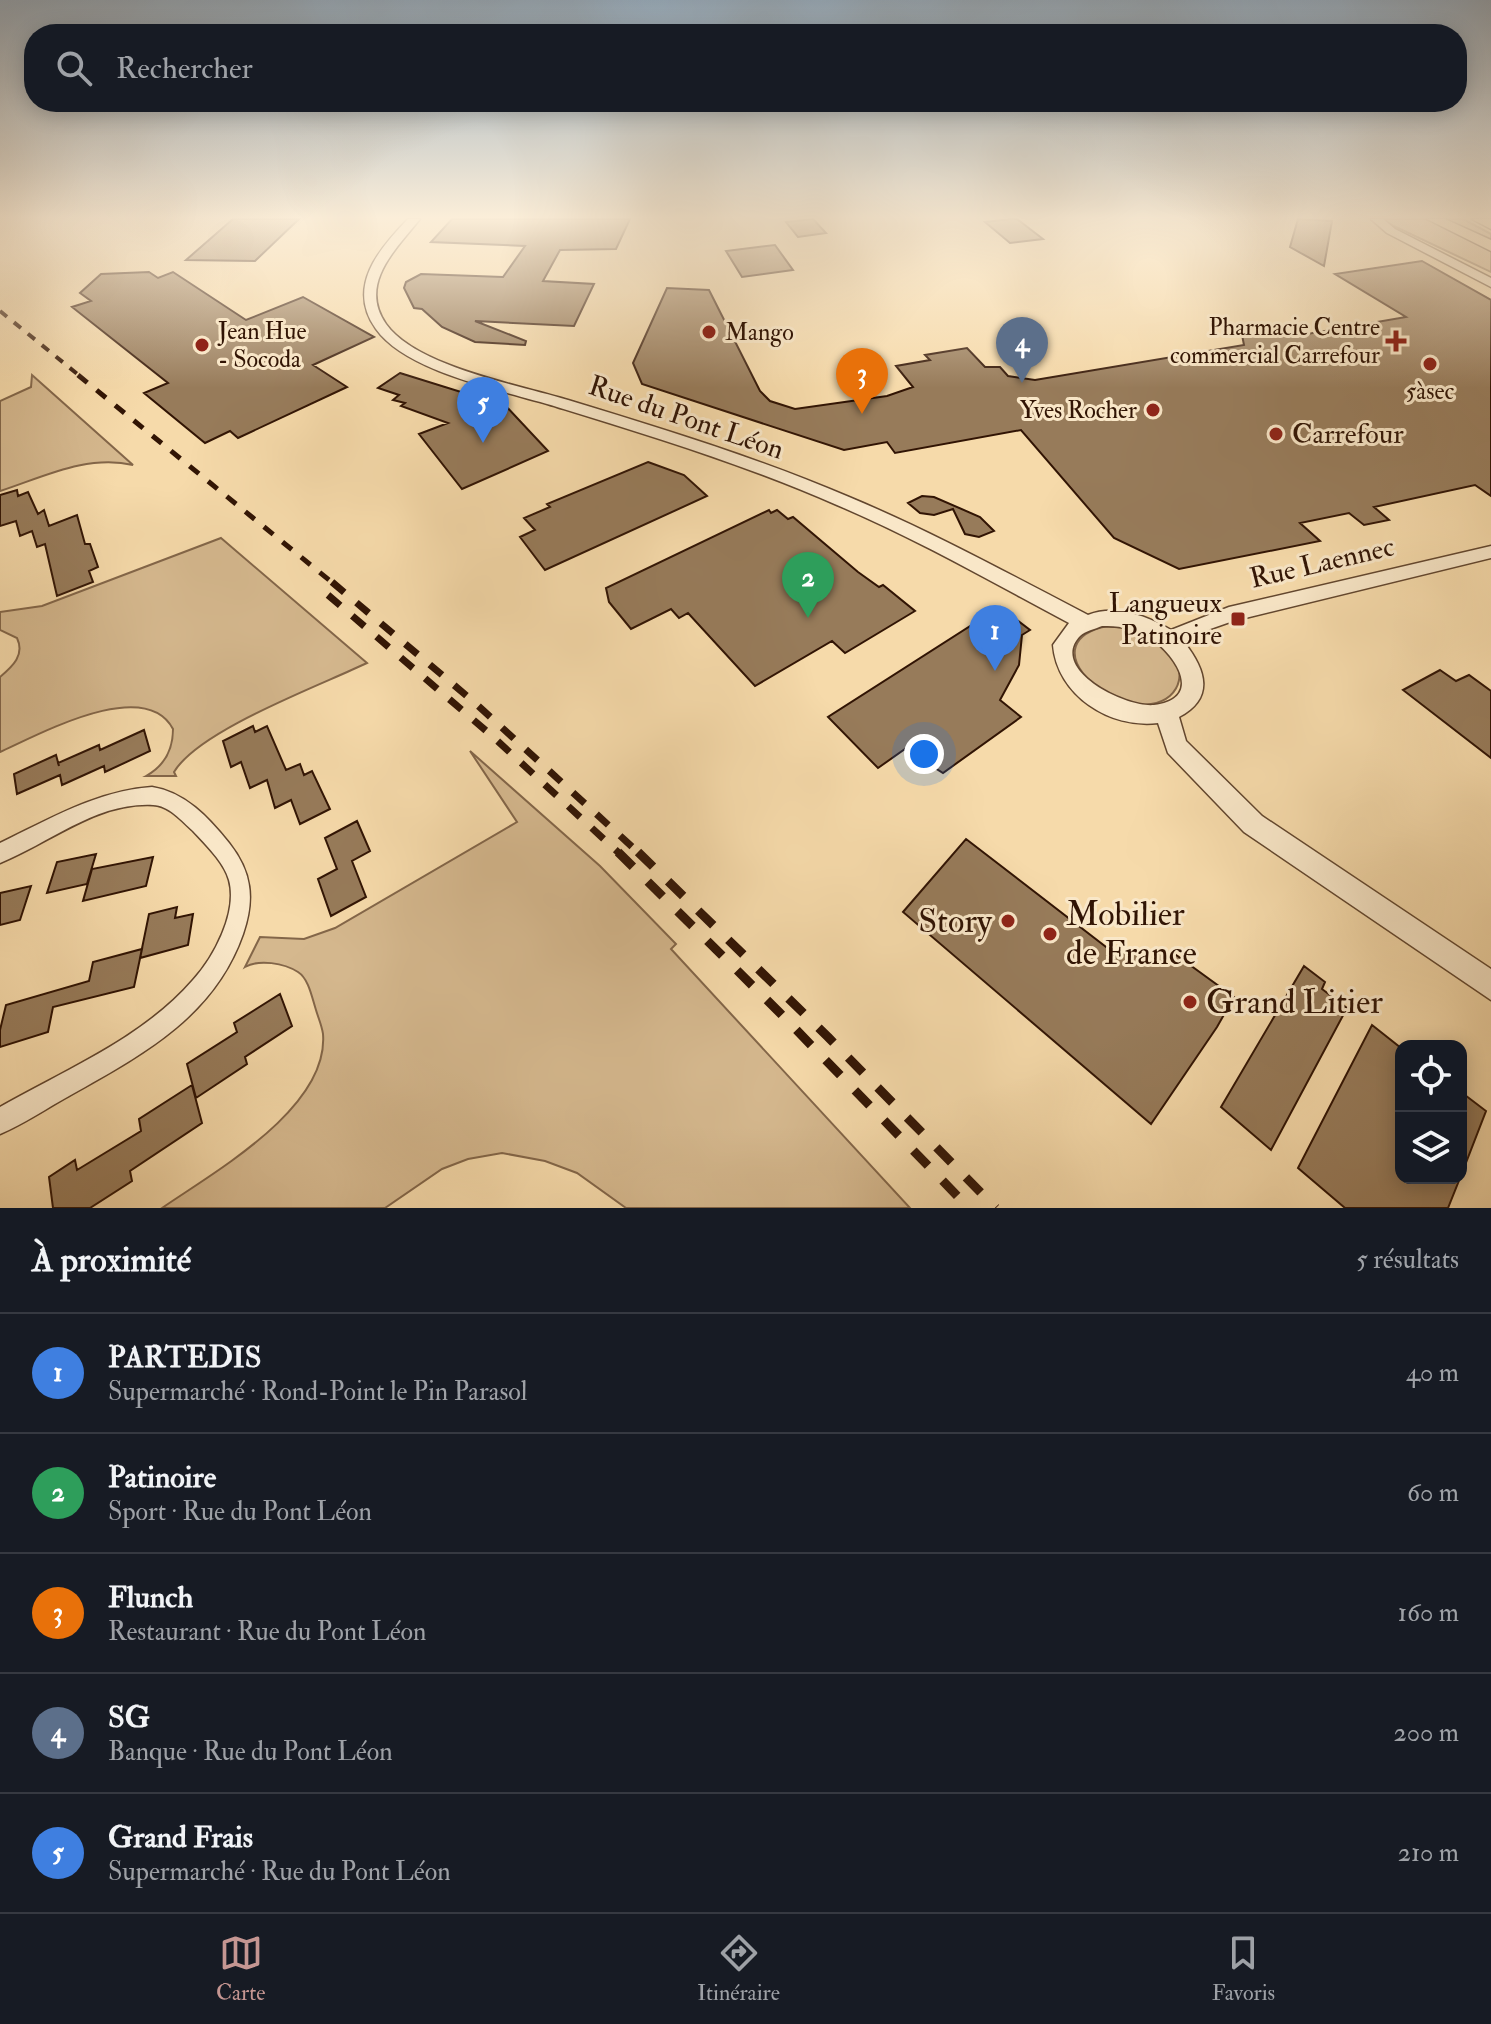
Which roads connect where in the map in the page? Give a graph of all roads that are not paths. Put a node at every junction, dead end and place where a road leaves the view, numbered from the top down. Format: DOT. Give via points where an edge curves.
graph roads {
  1 [pos="372,275"];
  2 [pos="1491,552"];
  3 [pos="1085,622"];
  4 [pos="1171,641"];
  5 [pos="1166,713"];
  6 [pos="0,853"];
  7 [pos="1491,986"];
  8 [pos="0,1121"];
  1 -- 3 [label="street, Rue du Pont Léon" via="368,288 382,328 406,349 707,449 843,501 952,551"];
  2 -- 4 [label="street, Rue Laennec" via="1229,614"];
  3 -- 4 [label="street" via="1137,622"];
  3 -- 5 [label="street" via="1064,643 1063,658 1082,690 1122,712"];
  4 -- 5 [label="street" via="1192,668 1194,683 1181,707"];
  5 -- 7 [label="street" via="1176,746 1253,824"];
  6 -- 8 [label="street" via="96,808 156,796 176,803 213,837 240,881 237,918 227,948 202,988 166,1021"];
}
